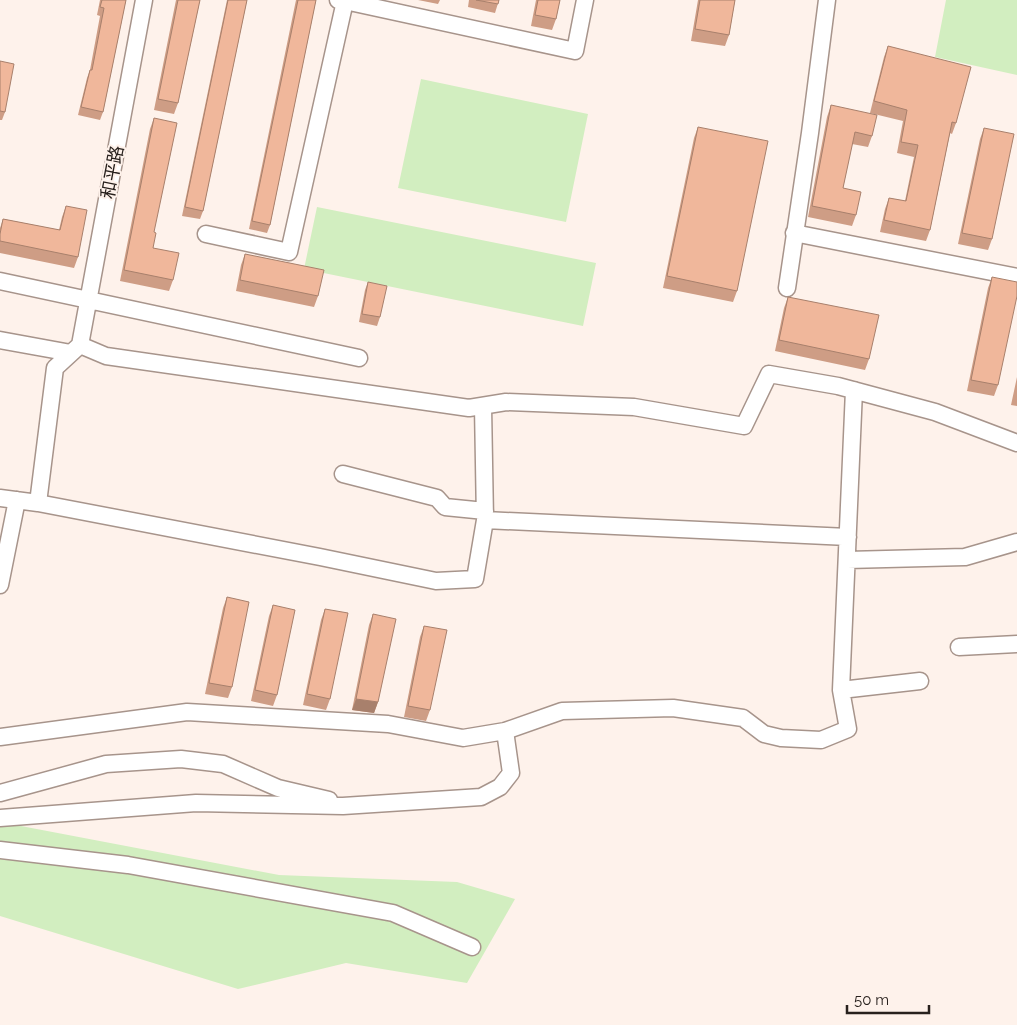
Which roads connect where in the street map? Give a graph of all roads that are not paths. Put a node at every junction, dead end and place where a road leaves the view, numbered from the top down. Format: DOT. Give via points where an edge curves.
graph roads {
  1 [pos="144,0"];
  2 [pos="585,0"];
  3 [pos="826,0"];
  4 [pos="341,1"];
  5 [pos="794,233"];
  6 [pos="206,234"];
  7 [pos="1017,278"];
  8 [pos="0,281"];
  9 [pos="787,288"];
  10 [pos="88,299"];
  11 [pos="0,340"];
  12 [pos="75,349"];
  13 [pos="359,358"];
  14 [pos="854,390"];
  15 [pos="483,406"];
  16 [pos="1017,443"];
  17 [pos="343,474"];
  18 [pos="0,498"];
  19 [pos="17,500"];
  20 [pos="38,503"];
  21 [pos="485,516"];
  22 [pos="848,537"];
  23 [pos="1017,542"];
  24 [pos="846,560"];
  25 [pos="0,584"];
  26 [pos="1017,644"];
  27 [pos="959,647"];
  28 [pos="920,681"];
  29 [pos="841,690"];
  30 [pos="505,730"];
  31 [pos="0,737"];
  32 [pos="0,793"];
  33 [pos="343,806"];
  34 [pos="0,818"];
  35 [pos="0,850"];
  36 [pos="472,947"];
  1 -- 10 [label="street, 和平路"];
  2 -- 4 [label="street" via="575,51"];
  3 -- 5 [label="street"];
  4 -- 6 [label="street" via="289,252"];
  5 -- 7 [label="street"];
  5 -- 9 [label="street"];
  8 -- 10 [label="street"];
  10 -- 12 [label="street, 和平路"];
  10 -- 13 [label="street"];
  11 -- 12 [label="street"];
  12 -- 15 [label="street" via="469,408"];
  12 -- 20 [label="street" via="54,368"];
  14 -- 15 [label="street" via="769,374 744,426 634,407 506,402"];
  14 -- 16 [label="street" via="935,412"];
  14 -- 22 [label="street"];
  15 -- 21 [label="street"];
  17 -- 21 [label="street" via="437,498 445,507"];
  18 -- 19 [label="street"];
  19 -- 20 [label="street"];
  19 -- 25 [label="street"];
  20 -- 21 [label="street" via="436,581 475,579"];
  21 -- 22 [label="street"];
  22 -- 24 [label="street"];
  23 -- 24 [label="street" via="965,557"];
  24 -- 29 [label="street"];
  26 -- 27 [label="street"];
  28 -- 29 [label="street"];
  29 -- 30 [label="street" via="848,729 821,740 764,734 743,718 674,708 562,711"];
  30 -- 31 [label="street" via="462,738 388,724 187,712"];
  30 -- 33 [label="street" via="511,773 500,787 481,797"];
  32 -- 33 [label="street" via="106,764 181,759 223,764 278,788 320,796"];
  33 -- 34 [label="street" via="196,803"];
  35 -- 36 [label="street" via="128,865 393,913"];
}
